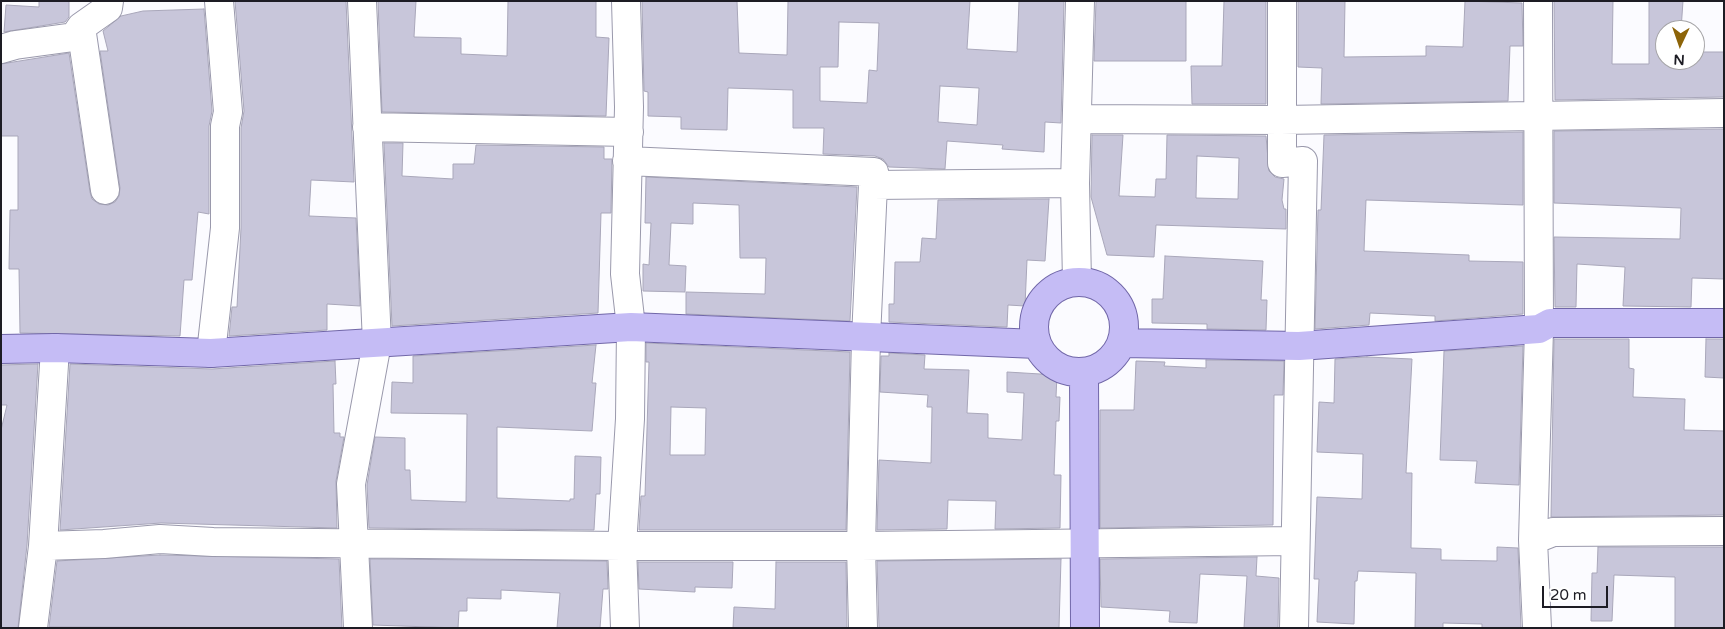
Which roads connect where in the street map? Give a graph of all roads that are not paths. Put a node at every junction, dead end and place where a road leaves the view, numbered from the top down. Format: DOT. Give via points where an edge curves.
graph roads {
  1 [pos="109,1"];
  2 [pos="219,1"];
  3 [pos="362,1"];
  4 [pos="626,1"];
  5 [pos="1080,1"];
  6 [pos="1282,1"];
  7 [pos="1538,1"];
  8 [pos="81,27"];
  9 [pos="1,49"];
  10 [pos="1724,113"];
  11 [pos="1538,115"];
  12 [pos="1078,119"];
  13 [pos="1281,120"];
  14 [pos="367,127"];
  15 [pos="629,132"];
  16 [pos="627,160"];
  17 [pos="1076,183"];
  18 [pos="873,184"];
  19 [pos="105,190"];
  20 [pos="1077,282"];
  21 [pos="1724,323"];
  22 [pos="631,327"];
  23 [pos="1539,329"];
  24 [pos="866,338"];
  25 [pos="377,343"];
  26 [pos="1122,343"];
  27 [pos="1037,344"];
  28 [pos="1299,346"];
  29 [pos="55,348"];
  30 [pos="1,349"];
  31 [pos="211,353"];
  32 [pos="1084,372"];
  33 [pos="1724,531"];
  34 [pos="1295,540"];
  35 [pos="1533,540"];
  36 [pos="1085,542"];
  37 [pos="354,544"];
  38 [pos="43,546"];
  39 [pos="622,546"];
  40 [pos="861,546"];
  41 [pos="33,628"];
  42 [pos="358,628"];
  43 [pos="624,628"];
  44 [pos="863,628"];
  45 [pos="1085,628"];
  46 [pos="1294,628"];
  47 [pos="1537,628"];
  1 -- 8 [label="street" via="108,8"];
  2 -- 31 [label="street" via="228,112 225,126 225,228"];
  3 -- 14 [label="street"];
  4 -- 15 [label="street"];
  5 -- 12 [label="street"];
  6 -- 13 [label="street"];
  7 -- 11 [label="street"];
  8 -- 9 [label="street" via="74,37"];
  8 -- 19 [label="street"];
  10 -- 11 [label="street"];
  11 -- 13 [label="street"];
  11 -- 23 [label="street"];
  12 -- 13 [label="street"];
  12 -- 17 [label="street"];
  13 -- 28 [label="street" via="1282,163 1303,162"];
  14 -- 15 [label="street"];
  14 -- 25 [label="street"];
  15 -- 16 [label="street"];
  16 -- 18 [label="street" via="874,172"];
  16 -- 22 [label="street" via="626,274"];
  17 -- 18 [label="street"];
  17 -- 20 [label="street"];
  18 -- 24 [label="street"];
  20 -- 26 [label="main road" via="1106,290 1116,300 1125,328"];
  20 -- 27 [label="main road" via="1060,286 1046,296 1037,310 1034,327"];
  21 -- 23 [label="main road" via="1550,323"];
  22 -- 24 [label="main road"];
  22 -- 25 [label="main road"];
  22 -- 39 [label="street" via="630,419"];
  23 -- 28 [label="main road"];
  23 -- 35 [label="street"];
  24 -- 27 [label="main road"];
  24 -- 40 [label="street"];
  25 -- 31 [label="main road"];
  25 -- 37 [label="street" via="351,484"];
  26 -- 28 [label="main road"];
  26 -- 32 [label="main road" via="1113,357 1100,367"];
  27 -- 32 [label="main road" via="1056,366"];
  28 -- 34 [label="street"];
  29 -- 30 [label="main road"];
  29 -- 31 [label="main road"];
  29 -- 38 [label="street"];
  32 -- 36 [label="main road"];
  33 -- 35 [label="street" via="1553,532"];
  34 -- 36 [label="street"];
  34 -- 46 [label="street"];
  35 -- 47 [label="street"];
  36 -- 40 [label="street"];
  36 -- 45 [label="main road"];
  37 -- 38 [label="street" via="160,538"];
  37 -- 39 [label="street"];
  37 -- 42 [label="street"];
  38 -- 41 [label="street"];
  39 -- 40 [label="street"];
  39 -- 43 [label="street"];
  40 -- 44 [label="street"];
}
